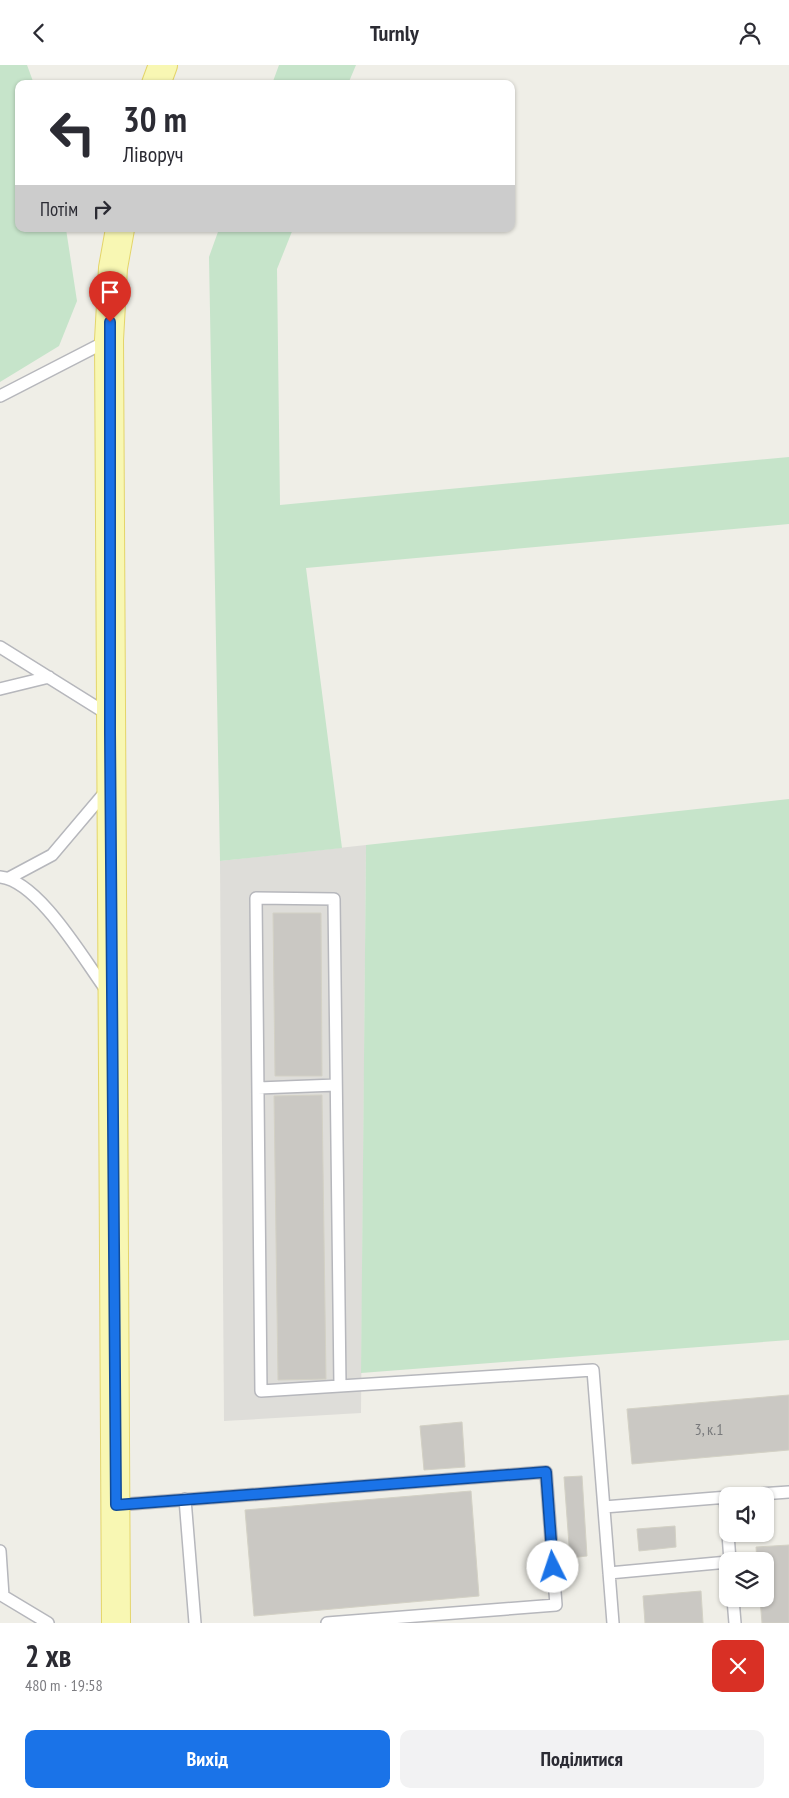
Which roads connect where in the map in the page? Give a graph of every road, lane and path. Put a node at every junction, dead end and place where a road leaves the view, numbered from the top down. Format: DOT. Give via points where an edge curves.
graph roads {
  1 [pos="163,65"];
  2 [pos="157,80"];
  3 [pos="119,232"];
  4 [pos="109,340"];
  5 [pos="0,397"];
  6 [pos="0,647"];
  7 [pos="49,677"];
  8 [pos="0,689"];
  9 [pos="110,716"];
  10 [pos="110,785"];
  11 [pos="5,877"];
  12 [pos="112,999"];
  13 [pos="336,1085"];
  14 [pos="258,1088"];
  15 [pos="340,1386"];
  16 [pos="789,1492"];
  17 [pos="774,1493"];
  18 [pos="719,1498"];
  19 [pos="185,1499"];
  20 [pos="116,1505"];
  21 [pos="604,1507"];
  22 [pos="0,1551"];
  23 [pos="719,1562"];
  24 [pos="609,1573"];
  25 [pos="734,1607"];
  26 [pos="48,1623"];
  27 [pos="116,1623"];
  28 [pos="195,1623"];
  29 [pos="327,1623"];
  30 [pos="614,1623"];
  31 [pos="736,1623"];
  1 -- 2 [label="main road"];
  3 -- 4 [label="main road" via="113,268"];
  4 -- 5 [label="lane"];
  4 -- 9 [label="main road"];
  6 -- 7 [label="lane"];
  7 -- 8 [label="lane"];
  7 -- 9 [label="lane"];
  9 -- 10 [label="main road"];
  10 -- 11 [label="lane" via="52,855"];
  10 -- 12 [label="main road"];
  11 -- 12 [label="lane" via="46,906"];
  12 -- 20 [label="main road"];
  13 -- 14 [label="lane"];
  13 -- 14 [label="lane" via="334,899 256,898"];
  13 -- 15 [label="lane"];
  14 -- 15 [label="lane" via="261,1391"];
  15 -- 21 [label="lane" via="593,1370"];
  16 -- 17 [label="lane"];
  18 -- 21 [label="lane"];
  19 -- 20 [label="lane"];
  19 -- 28 [label="lane"];
  19 -- 29 [label="lane" via="546,1472 556,1605"];
  20 -- 27 [label="main road"];
  21 -- 24 [label="lane"];
  22 -- 26 [label="lane" via="3,1596"];
  23 -- 24 [label="lane"];
  24 -- 30 [label="lane"];
  25 -- 31 [label="lane"];
}
